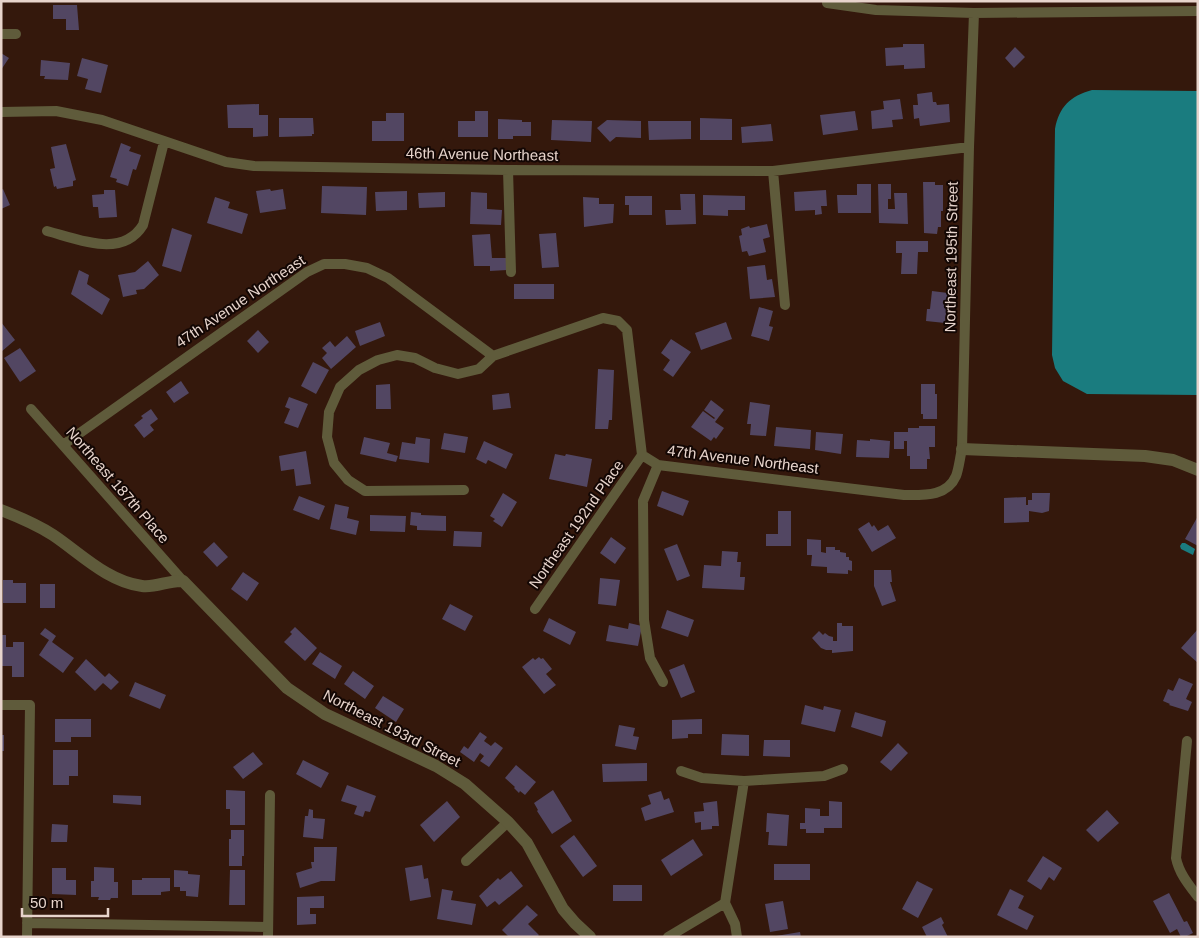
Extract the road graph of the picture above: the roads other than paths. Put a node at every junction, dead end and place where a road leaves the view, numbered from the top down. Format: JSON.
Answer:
{"nodes":[{"id":1,"x":1040,"y":1,"type":"edge"},
{"id":2,"x":828,"y":3,"type":"dead end"},
{"id":3,"x":1198,"y":11,"type":"edge"},
{"id":4,"x":974,"y":13,"type":"junction"},
{"id":5,"x":1040,"y":13,"type":"junction"},
{"id":6,"x":1,"y":34,"type":"edge"},
{"id":7,"x":16,"y":34,"type":"dead end"},
{"id":8,"x":1,"y":112,"type":"edge"},
{"id":9,"x":164,"y":142,"type":"junction"},
{"id":10,"x":969,"y":147,"type":"junction"},
{"id":11,"x":508,"y":170,"type":"junction"},
{"id":12,"x":773,"y":170,"type":"junction"},
{"id":13,"x":47,"y":232,"type":"dead end"},
{"id":14,"x":510,"y":272,"type":"dead end"},
{"id":15,"x":785,"y":305,"type":"dead end"},
{"id":16,"x":493,"y":356,"type":"junction"},
{"id":17,"x":31,"y":409,"type":"dead end"},
{"id":18,"x":63,"y":445,"type":"junction"},
{"id":19,"x":962,"y":449,"type":"junction"},
{"id":20,"x":642,"y":456,"type":"junction"},
{"id":21,"x":658,"y":465,"type":"junction"},
{"id":22,"x":1198,"y":470,"type":"edge"},
{"id":23,"x":464,"y":490,"type":"dead end"},
{"id":24,"x":938,"y":493,"type":"joint"},
{"id":25,"x":1,"y":510,"type":"edge"},
{"id":26,"x":183,"y":581,"type":"junction"},
{"id":27,"x":536,"y":609,"type":"dead end"},
{"id":28,"x":663,"y":682,"type":"dead end"},
{"id":29,"x":1,"y":704,"type":"edge"},
{"id":30,"x":1187,"y":741,"type":"dead end"},
{"id":31,"x":843,"y":769,"type":"dead end"},
{"id":32,"x":681,"y":771,"type":"dead end"},
{"id":33,"x":744,"y":781,"type":"junction"},
{"id":34,"x":270,"y":796,"type":"dead end"},
{"id":35,"x":508,"y":822,"type":"junction"},
{"id":36,"x":466,"y":861,"type":"dead end"},
{"id":37,"x":1198,"y":897,"type":"edge"},
{"id":38,"x":725,"y":903,"type":"junction"},
{"id":39,"x":27,"y":923,"type":"junction"},
{"id":40,"x":268,"y":932,"type":"edge"},
{"id":41,"x":27,"y":937,"type":"edge"},
{"id":42,"x":590,"y":937,"type":"edge"},
{"id":43,"x":668,"y":937,"type":"edge"},
{"id":44,"x":737,"y":937,"type":"edge"}],
"edges":[{"from":1,"to":5,"type":"street"},
{"from":2,"to":4,"type":"street"},
{"from":3,"to":5,"type":"street"},
{"from":4,"to":5,"type":"street"},
{"from":4,"to":10,"type":"street","name":"Northeast 195th Street"},
{"from":6,"to":7,"type":"street"},
{"from":8,"to":9,"type":"street","name":"46th Avenue Northeast"},
{"from":9,"to":11,"type":"street","name":"46th Avenue Northeast"},
{"from":9,"to":13,"type":"street"},
{"from":10,"to":12,"type":"street","name":"46th Avenue Northeast"},
{"from":10,"to":19,"type":"street","name":"Northeast 195th Street"},
{"from":11,"to":12,"type":"street","name":"46th Avenue Northeast"},
{"from":11,"to":14,"type":"street"},
{"from":12,"to":15,"type":"street"},
{"from":16,"to":18,"type":"street","name":"47th Avenue Northeast"},
{"from":16,"to":20,"type":"street"},
{"from":16,"to":23,"type":"street"},
{"from":17,"to":18,"type":"street","name":"Northeast 187th Place"},
{"from":18,"to":26,"type":"street","name":"Northeast 187th Place"},
{"from":19,"to":22,"type":"street"},
{"from":19,"to":24,"type":"street","name":"Northeast 195th Street"},
{"from":20,"to":21,"type":"street","name":"47th Avenue Northeast"},
{"from":20,"to":27,"type":"street","name":"Northeast 192nd Place"},
{"from":21,"to":24,"type":"street","name":"47th Avenue Northeast"},
{"from":21,"to":28,"type":"street"},
{"from":25,"to":26,"type":"street"},
{"from":26,"to":35,"type":"street","name":"Northeast 193rd Street"},
{"from":29,"to":39,"type":"street"},
{"from":30,"to":37,"type":"street"},
{"from":31,"to":33,"type":"street"},
{"from":32,"to":33,"type":"street"},
{"from":33,"to":38,"type":"street"},
{"from":34,"to":40,"type":"street"},
{"from":35,"to":36,"type":"street"},
{"from":35,"to":42,"type":"street","name":"Northeast 193rd Street"},
{"from":38,"to":43,"type":"street"},
{"from":38,"to":44,"type":"street"},
{"from":39,"to":40,"type":"street"},
{"from":39,"to":41,"type":"street"}]}
